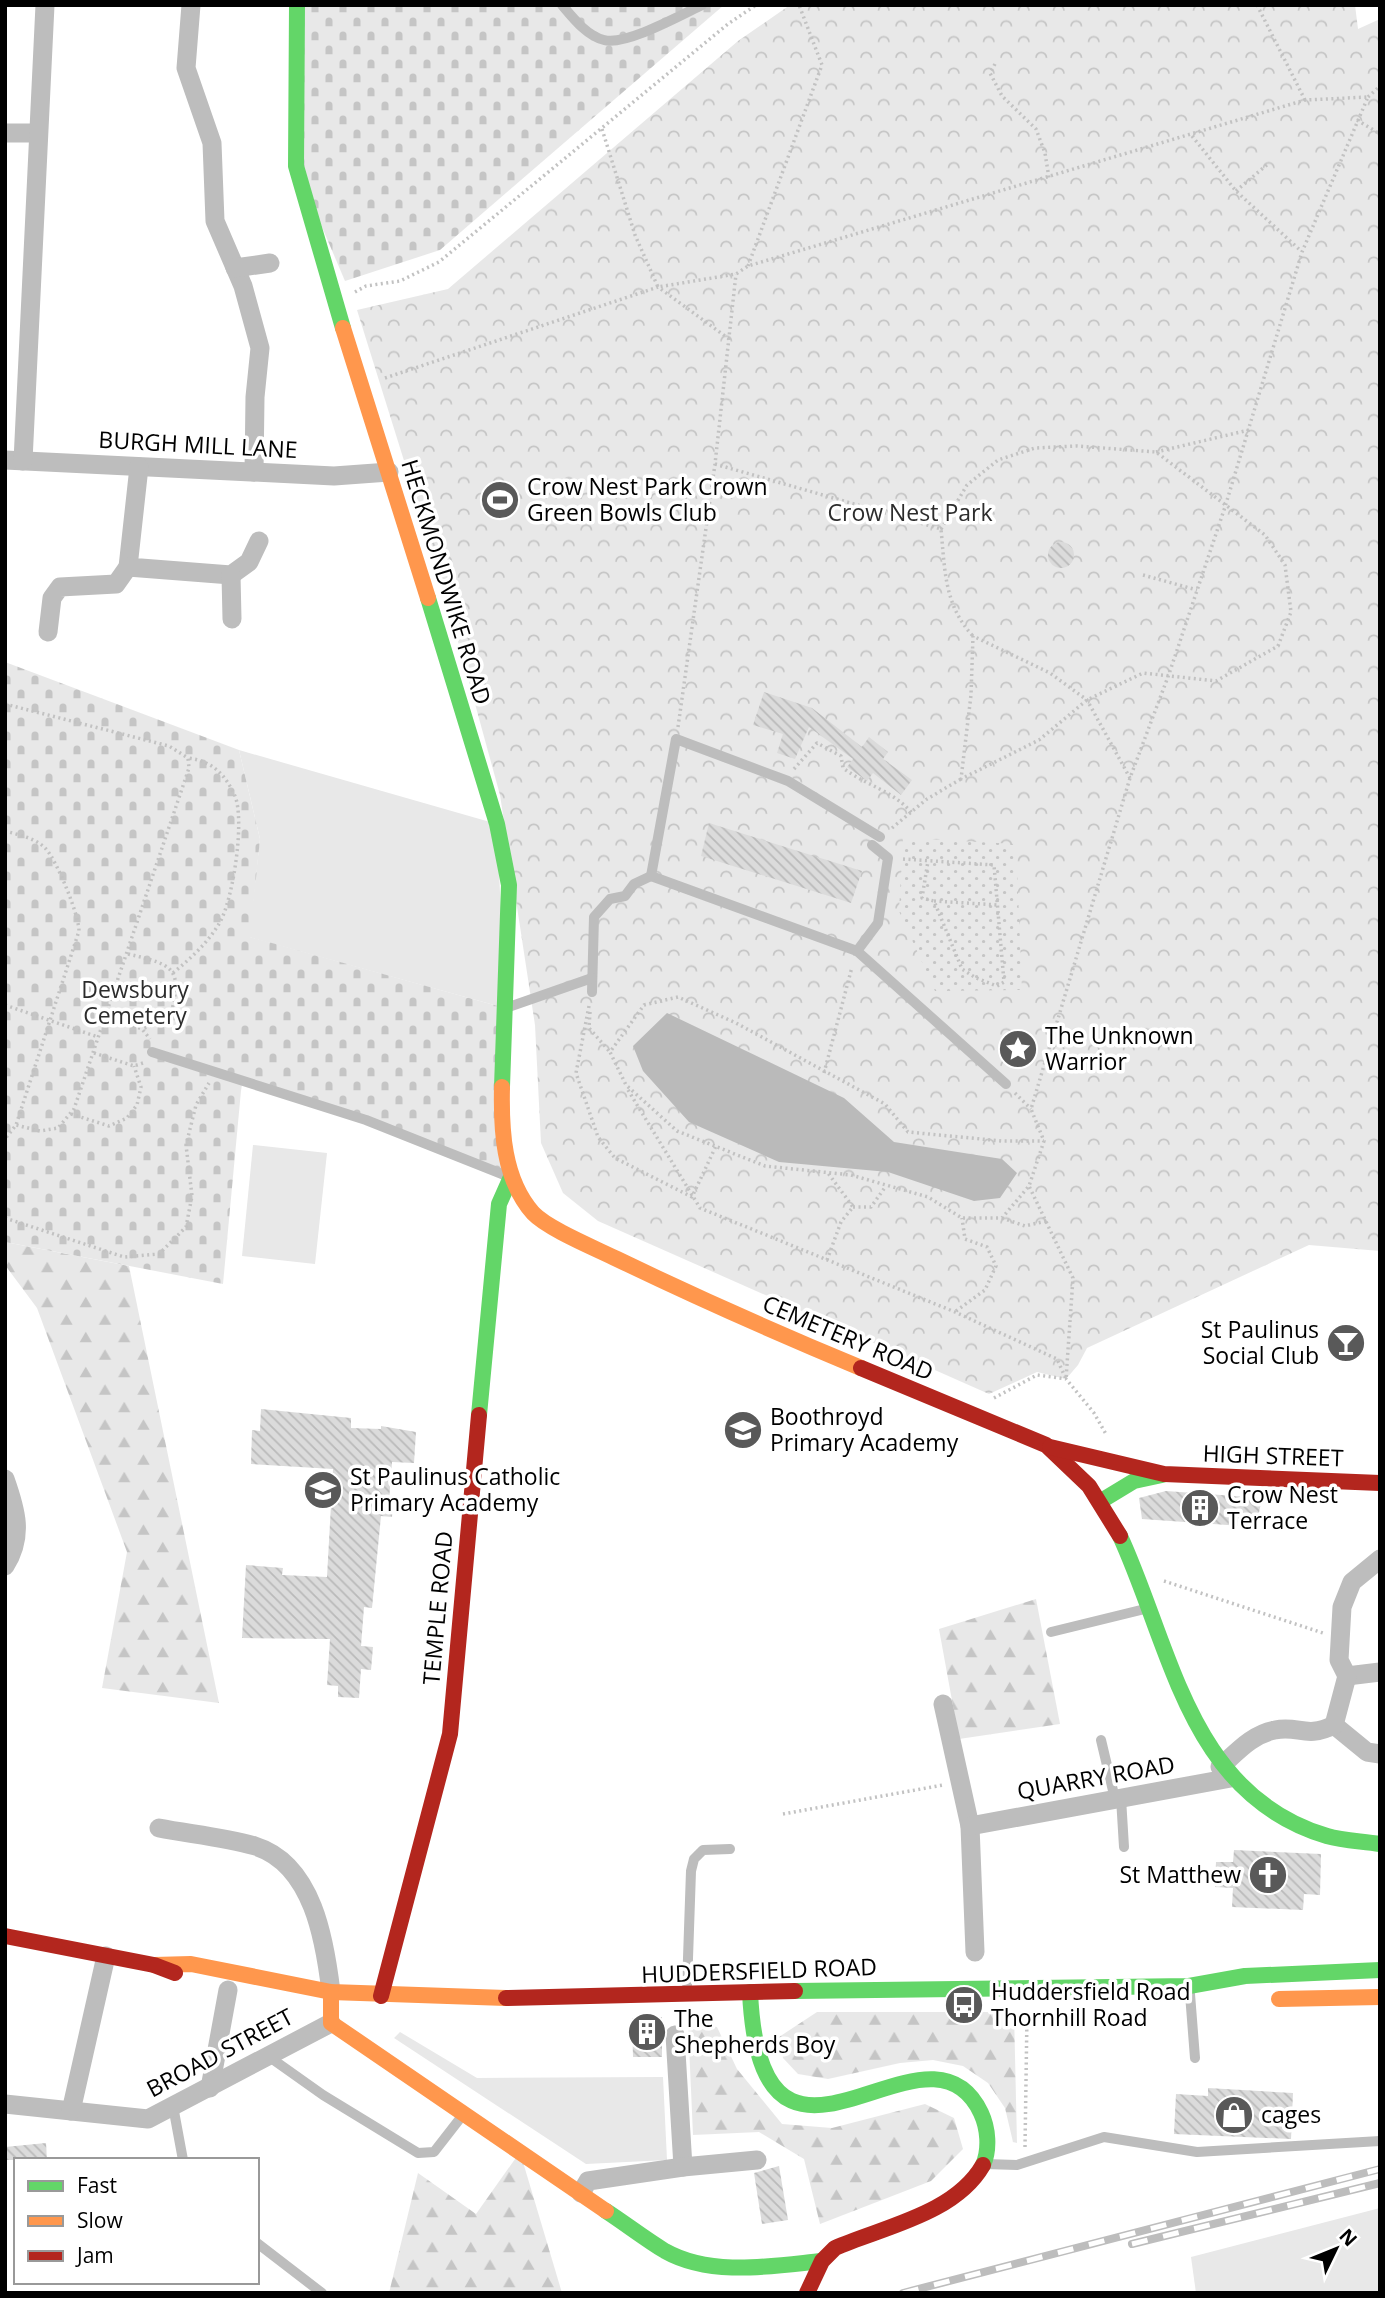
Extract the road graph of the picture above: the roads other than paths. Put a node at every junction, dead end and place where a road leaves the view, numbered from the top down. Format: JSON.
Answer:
{"nodes":[{"id":1,"x":45,"y":5,"type":"edge"},
{"id":2,"x":191,"y":5,"type":"edge"},
{"id":3,"x":297,"y":5,"type":"edge"},
{"id":4,"x":562,"y":5,"type":"edge"},
{"id":5,"x":702,"y":5,"type":"edge"},
{"id":6,"x":5,"y":133,"type":"edge"},
{"id":7,"x":38,"y":133,"type":"junction"},
{"id":8,"x":270,"y":263,"type":"dead end"},
{"id":9,"x":235,"y":268,"type":"junction"},
{"id":10,"x":14,"y":460,"type":"edge"},
{"id":11,"x":139,"y":467,"type":"junction"},
{"id":12,"x":254,"y":472,"type":"junction"},
{"id":13,"x":389,"y":472,"type":"junction"},
{"id":14,"x":260,"y":541,"type":"dead end"},
{"id":15,"x":128,"y":567,"type":"junction"},
{"id":16,"x":230,"y":575,"type":"junction"},
{"id":17,"x":232,"y":619,"type":"dead end"},
{"id":18,"x":48,"y":632,"type":"dead end"},
{"id":19,"x":651,"y":876,"type":"junction"},
{"id":20,"x":857,"y":951,"type":"junction"},
{"id":21,"x":592,"y":978,"type":"junction"},
{"id":22,"x":592,"y":992,"type":"road end"},
{"id":23,"x":505,"y":1008,"type":"junction"},
{"id":24,"x":152,"y":1052,"type":"road end"},
{"id":25,"x":1006,"y":1084,"type":"road end"},
{"id":26,"x":511,"y":1177,"type":"junction"},
{"id":27,"x":1045,"y":1446,"type":"junction"},
{"id":28,"x":1164,"y":1474,"type":"junction"},
{"id":29,"x":5,"y":1479,"type":"edge"},
{"id":30,"x":1380,"y":1483,"type":"edge"},
{"id":31,"x":1101,"y":1501,"type":"junction"},
{"id":32,"x":1380,"y":1559,"type":"edge"},
{"id":33,"x":5,"y":1566,"type":"edge"},
{"id":34,"x":1150,"y":1608,"type":"junction"},
{"id":35,"x":1051,"y":1632,"type":"dead end"},
{"id":36,"x":1380,"y":1672,"type":"edge"},
{"id":37,"x":1346,"y":1676,"type":"junction"},
{"id":38,"x":943,"y":1704,"type":"dead end"},
{"id":39,"x":1334,"y":1725,"type":"junction"},
{"id":40,"x":1101,"y":1740,"type":"dead end"},
{"id":41,"x":1380,"y":1754,"type":"edge"},
{"id":42,"x":1226,"y":1773,"type":"junction"},
{"id":43,"x":1118,"y":1799,"type":"junction"},
{"id":44,"x":970,"y":1826,"type":"junction"},
{"id":45,"x":159,"y":1828,"type":"dead end"},
{"id":46,"x":1380,"y":1844,"type":"edge"},
{"id":47,"x":1124,"y":1847,"type":"dead end"},
{"id":48,"x":730,"y":1849,"type":"dead end"},
{"id":49,"x":5,"y":1936,"type":"edge"},
{"id":50,"x":975,"y":1952,"type":"dead end"},
{"id":51,"x":106,"y":1956,"type":"junction"},
{"id":52,"x":154,"y":1965,"type":"junction"},
{"id":53,"x":1380,"y":1970,"type":"edge"},
{"id":54,"x":1189,"y":1986,"type":"junction"},
{"id":55,"x":226,"y":1989,"type":"junction"},
{"id":56,"x":331,"y":1992,"type":"junction"},
{"id":57,"x":750,"y":1992,"type":"junction"},
{"id":58,"x":687,"y":1995,"type":"junction"},
{"id":59,"x":382,"y":1996,"type":"junction"},
{"id":60,"x":1220,"y":1996,"type":"dead end"},
{"id":61,"x":1380,"y":1997,"type":"edge"},
{"id":62,"x":1257,"y":1999,"type":"dead end"},
{"id":63,"x":331,"y":2023,"type":"junction"},
{"id":64,"x":675,"y":2035,"type":"dead end"},
{"id":65,"x":268,"y":2056,"type":"junction"},
{"id":66,"x":1195,"y":2058,"type":"dead end"},
{"id":67,"x":210,"y":2088,"type":"junction"},
{"id":68,"x":5,"y":2104,"type":"edge"},
{"id":69,"x":173,"y":2106,"type":"junction"},
{"id":70,"x":71,"y":2111,"type":"junction"},
{"id":71,"x":464,"y":2113,"type":"junction"},
{"id":72,"x":1380,"y":2141,"type":"edge"},
{"id":73,"x":183,"y":2158,"type":"edge"},
{"id":74,"x":757,"y":2160,"type":"dead end"},
{"id":75,"x":984,"y":2164,"type":"junction"},
{"id":76,"x":682,"y":2167,"type":"junction"},
{"id":77,"x":581,"y":2193,"type":"junction"},
{"id":78,"x":259,"y":2245,"type":"edge"},
{"id":79,"x":822,"y":2261,"type":"junction"},
{"id":80,"x":322,"y":2293,"type":"edge"},
{"id":81,"x":807,"y":2293,"type":"edge"}],
"edges":[{"from":1,"to":7,"type":"street"},
{"from":2,"to":9,"type":"street"},
{"from":3,"to":13,"type":"main road","name":"HECKMONDWIKE ROAD"},
{"from":4,"to":5,"type":"lane"},
{"from":6,"to":7,"type":"street"},
{"from":7,"to":10,"type":"street"},
{"from":8,"to":9,"type":"street"},
{"from":9,"to":12,"type":"street"},
{"from":10,"to":11,"type":"street","name":"BURGH MILL LANE"},
{"from":11,"to":12,"type":"street","name":"BURGH MILL LANE"},
{"from":11,"to":15,"type":"street"},
{"from":12,"to":13,"type":"street","name":"BURGH MILL LANE"},
{"from":13,"to":23,"type":"main road","name":"HECKMONDWIKE ROAD"},
{"from":14,"to":16,"type":"street"},
{"from":15,"to":16,"type":"street"},
{"from":15,"to":18,"type":"street"},
{"from":16,"to":17,"type":"street"},
{"from":19,"to":20,"type":"lane"},
{"from":19,"to":20,"type":"lane"},
{"from":19,"to":21,"type":"lane"},
{"from":20,"to":25,"type":"lane"},
{"from":21,"to":22,"type":"lane"},
{"from":21,"to":23,"type":"lane"},
{"from":23,"to":26,"type":"main road","name":"HECKMONDWIKE ROAD"},
{"from":24,"to":26,"type":"lane"},
{"from":26,"to":27,"type":"main road","name":"CEMETERY ROAD"},
{"from":26,"to":59,"type":"main road","name":"TEMPLE ROAD"},
{"from":27,"to":28,"type":"main road","name":"HIGH STREET"},
{"from":27,"to":31,"type":"main road","name":"CEMETERY ROAD"},
{"from":28,"to":30,"type":"main road","name":"HIGH STREET"},
{"from":28,"to":31,"type":"main road","name":"HIGH STREET"},
{"from":29,"to":33,"type":"street"},
{"from":31,"to":34,"type":"main road","name":"CEMETERY ROAD"},
{"from":32,"to":37,"type":"street"},
{"from":34,"to":35,"type":"lane"},
{"from":34,"to":42,"type":"main road","name":"CEMETERY ROAD"},
{"from":36,"to":37,"type":"street"},
{"from":37,"to":39,"type":"street"},
{"from":38,"to":44,"type":"street"},
{"from":39,"to":41,"type":"street"},
{"from":39,"to":42,"type":"street"},
{"from":40,"to":43,"type":"lane"},
{"from":42,"to":43,"type":"street","name":"QUARRY ROAD"},
{"from":42,"to":46,"type":"main road","name":"CEMETERY ROAD"},
{"from":43,"to":44,"type":"street","name":"QUARRY ROAD"},
{"from":43,"to":47,"type":"lane"},
{"from":44,"to":50,"type":"street"},
{"from":45,"to":56,"type":"street"},
{"from":48,"to":58,"type":"lane"},
{"from":49,"to":51,"type":"main road","name":"HUDDERSFIELD ROAD"},
{"from":51,"to":52,"type":"main road","name":"HUDDERSFIELD ROAD"},
{"from":51,"to":70,"type":"street"},
{"from":52,"to":55,"type":"main road","name":"HUDDERSFIELD ROAD"},
{"from":52,"to":56,"type":"main road","name":"HUDDERSFIELD ROAD"},
{"from":53,"to":54,"type":"main road","name":"HUDDERSFIELD ROAD"},
{"from":54,"to":57,"type":"main road","name":"HUDDERSFIELD ROAD"},
{"from":54,"to":60,"type":"main road","name":"HUDDERSFIELD ROAD"},
{"from":54,"to":66,"type":"lane"},
{"from":55,"to":56,"type":"main road","name":"HUDDERSFIELD ROAD"},
{"from":55,"to":67,"type":"street"},
{"from":56,"to":59,"type":"main road","name":"HUDDERSFIELD ROAD"},
{"from":56,"to":63,"type":"main road"},
{"from":57,"to":58,"type":"main road","name":"HUDDERSFIELD ROAD"},
{"from":57,"to":75,"type":"main road"},
{"from":58,"to":59,"type":"main road","name":"HUDDERSFIELD ROAD"},
{"from":61,"to":62,"type":"main road"},
{"from":63,"to":65,"type":"street","name":"BROAD STREET"},
{"from":63,"to":71,"type":"main road"},
{"from":64,"to":76,"type":"street"},
{"from":65,"to":67,"type":"street","name":"BROAD STREET"},
{"from":65,"to":71,"type":"lane"},
{"from":67,"to":69,"type":"street","name":"BROAD STREET"},
{"from":68,"to":70,"type":"street","name":"BROAD STREET"},
{"from":69,"to":70,"type":"street","name":"BROAD STREET"},
{"from":69,"to":73,"type":"lane"},
{"from":71,"to":77,"type":"main road"},
{"from":72,"to":75,"type":"lane"},
{"from":74,"to":76,"type":"street"},
{"from":75,"to":79,"type":"main road"},
{"from":76,"to":77,"type":"street"},
{"from":77,"to":79,"type":"main road"},
{"from":78,"to":80,"type":"lane"},
{"from":79,"to":81,"type":"main road"}]}
